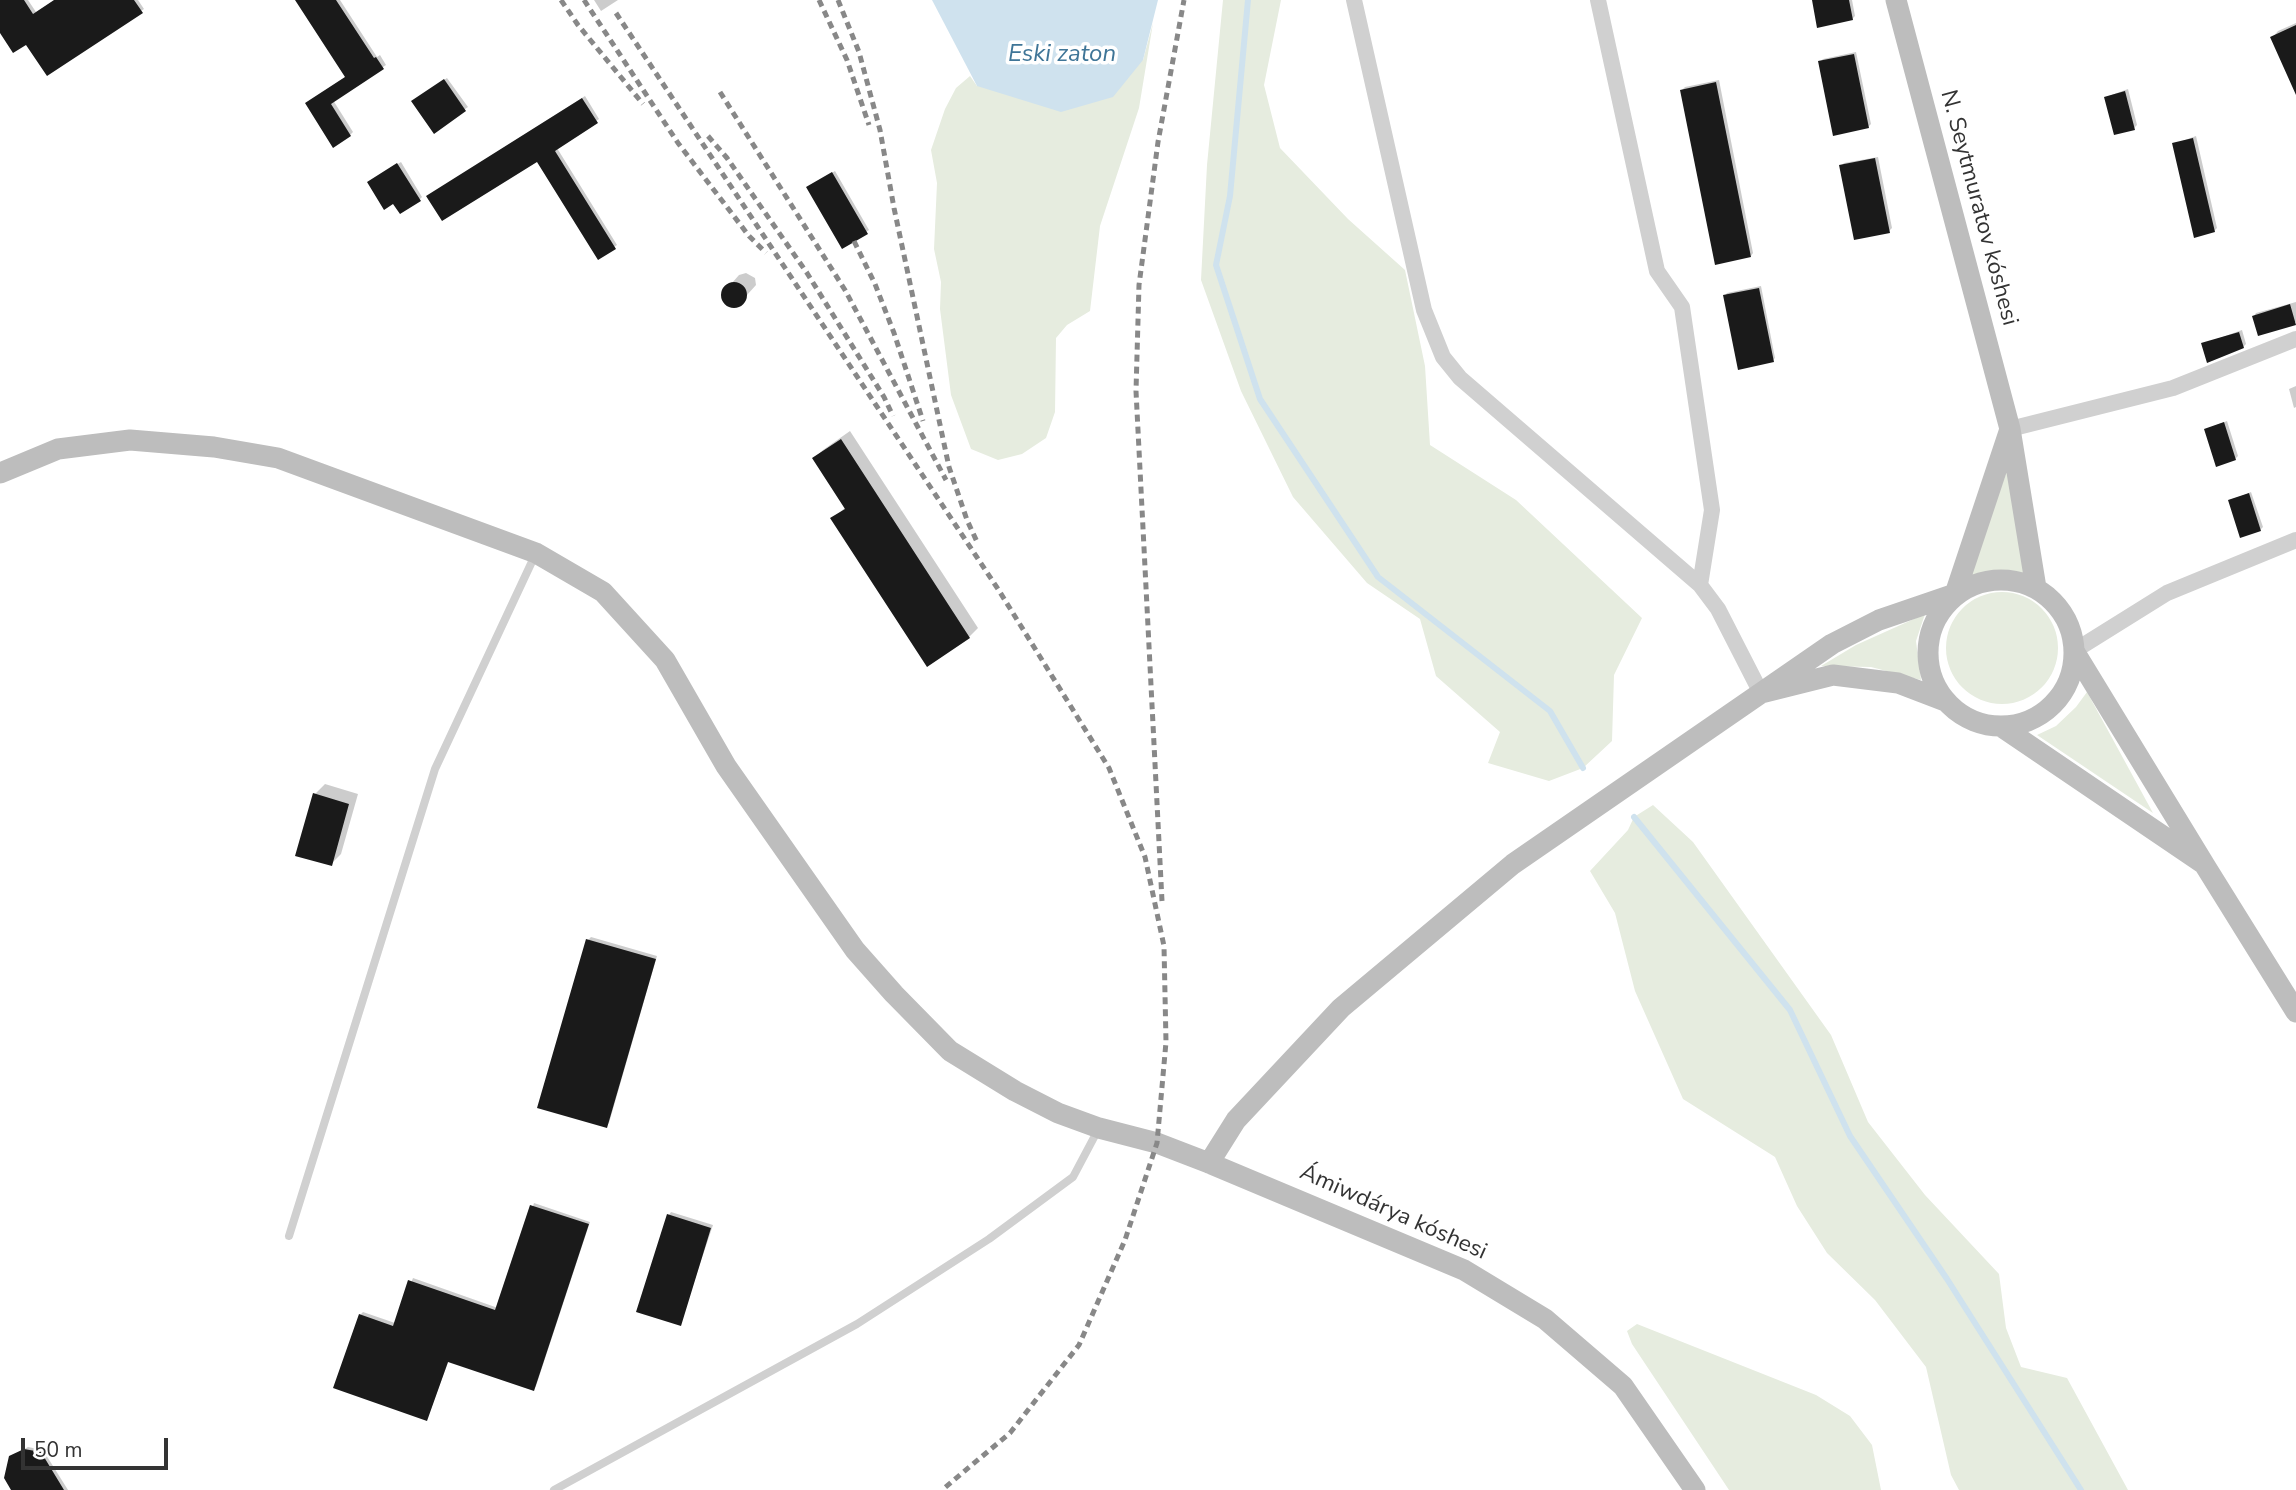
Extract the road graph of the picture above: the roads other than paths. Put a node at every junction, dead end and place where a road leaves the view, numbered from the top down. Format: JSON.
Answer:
{"nodes":[{"id":1,"x":1354,"y":0,"type":"edge"},
{"id":2,"x":1598,"y":0,"type":"edge"},
{"id":3,"x":1896,"y":0,"type":"edge"},
{"id":4,"x":2296,"y":339,"type":"edge"},
{"id":5,"x":2010,"y":429,"type":"junction"},
{"id":6,"x":0,"y":473,"type":"edge"},
{"id":7,"x":2296,"y":540,"type":"edge"},
{"id":8,"x":536,"y":553,"type":"junction"},
{"id":9,"x":1700,"y":585,"type":"junction"},
{"id":10,"x":2036,"y":589,"type":"junction"},
{"id":11,"x":1955,"y":594,"type":"junction"},
{"id":12,"x":2074,"y":651,"type":"junction"},
{"id":13,"x":1762,"y":693,"type":"junction"},
{"id":14,"x":1945,"y":701,"type":"junction"},
{"id":15,"x":2002,"y":727,"type":"junction"},
{"id":16,"x":2204,"y":864,"type":"junction"},
{"id":17,"x":2296,"y":1012,"type":"edge"},
{"id":18,"x":1099,"y":1128,"type":"junction"},
{"id":19,"x":1209,"y":1163,"type":"junction"},
{"id":20,"x":289,"y":1236,"type":"dead end"},
{"id":21,"x":554,"y":1490,"type":"edge"},
{"id":22,"x":1695,"y":1490,"type":"edge"}],
"edges":[{"from":1,"to":9,"type":"street"},
{"from":2,"to":9,"type":"street"},
{"from":3,"to":5,"type":"street","name":"N. Seytmuratov kóshesi"},
{"from":4,"to":5,"type":"street"},
{"from":5,"to":10,"type":"street","name":"N. Seytmuratov kóshesi"},
{"from":5,"to":11,"type":"street"},
{"from":6,"to":8,"type":"street","name":"Ámiwdárya kóshesi"},
{"from":7,"to":12,"type":"street"},
{"from":8,"to":18,"type":"street","name":"Ámiwdárya kóshesi"},
{"from":8,"to":20,"type":"lane"},
{"from":9,"to":13,"type":"street"},
{"from":10,"to":11,"type":"street"},
{"from":10,"to":12,"type":"street"},
{"from":11,"to":13,"type":"street"},
{"from":11,"to":14,"type":"street"},
{"from":12,"to":15,"type":"street"},
{"from":12,"to":16,"type":"street"},
{"from":13,"to":14,"type":"street"},
{"from":13,"to":19,"type":"street"},
{"from":14,"to":15,"type":"street"},
{"from":15,"to":16,"type":"street"},
{"from":16,"to":17,"type":"street"},
{"from":18,"to":19,"type":"street","name":"Ámiwdárya kóshesi"},
{"from":18,"to":21,"type":"lane"},
{"from":19,"to":22,"type":"street","name":"Ámiwdárya kóshesi"}]}
